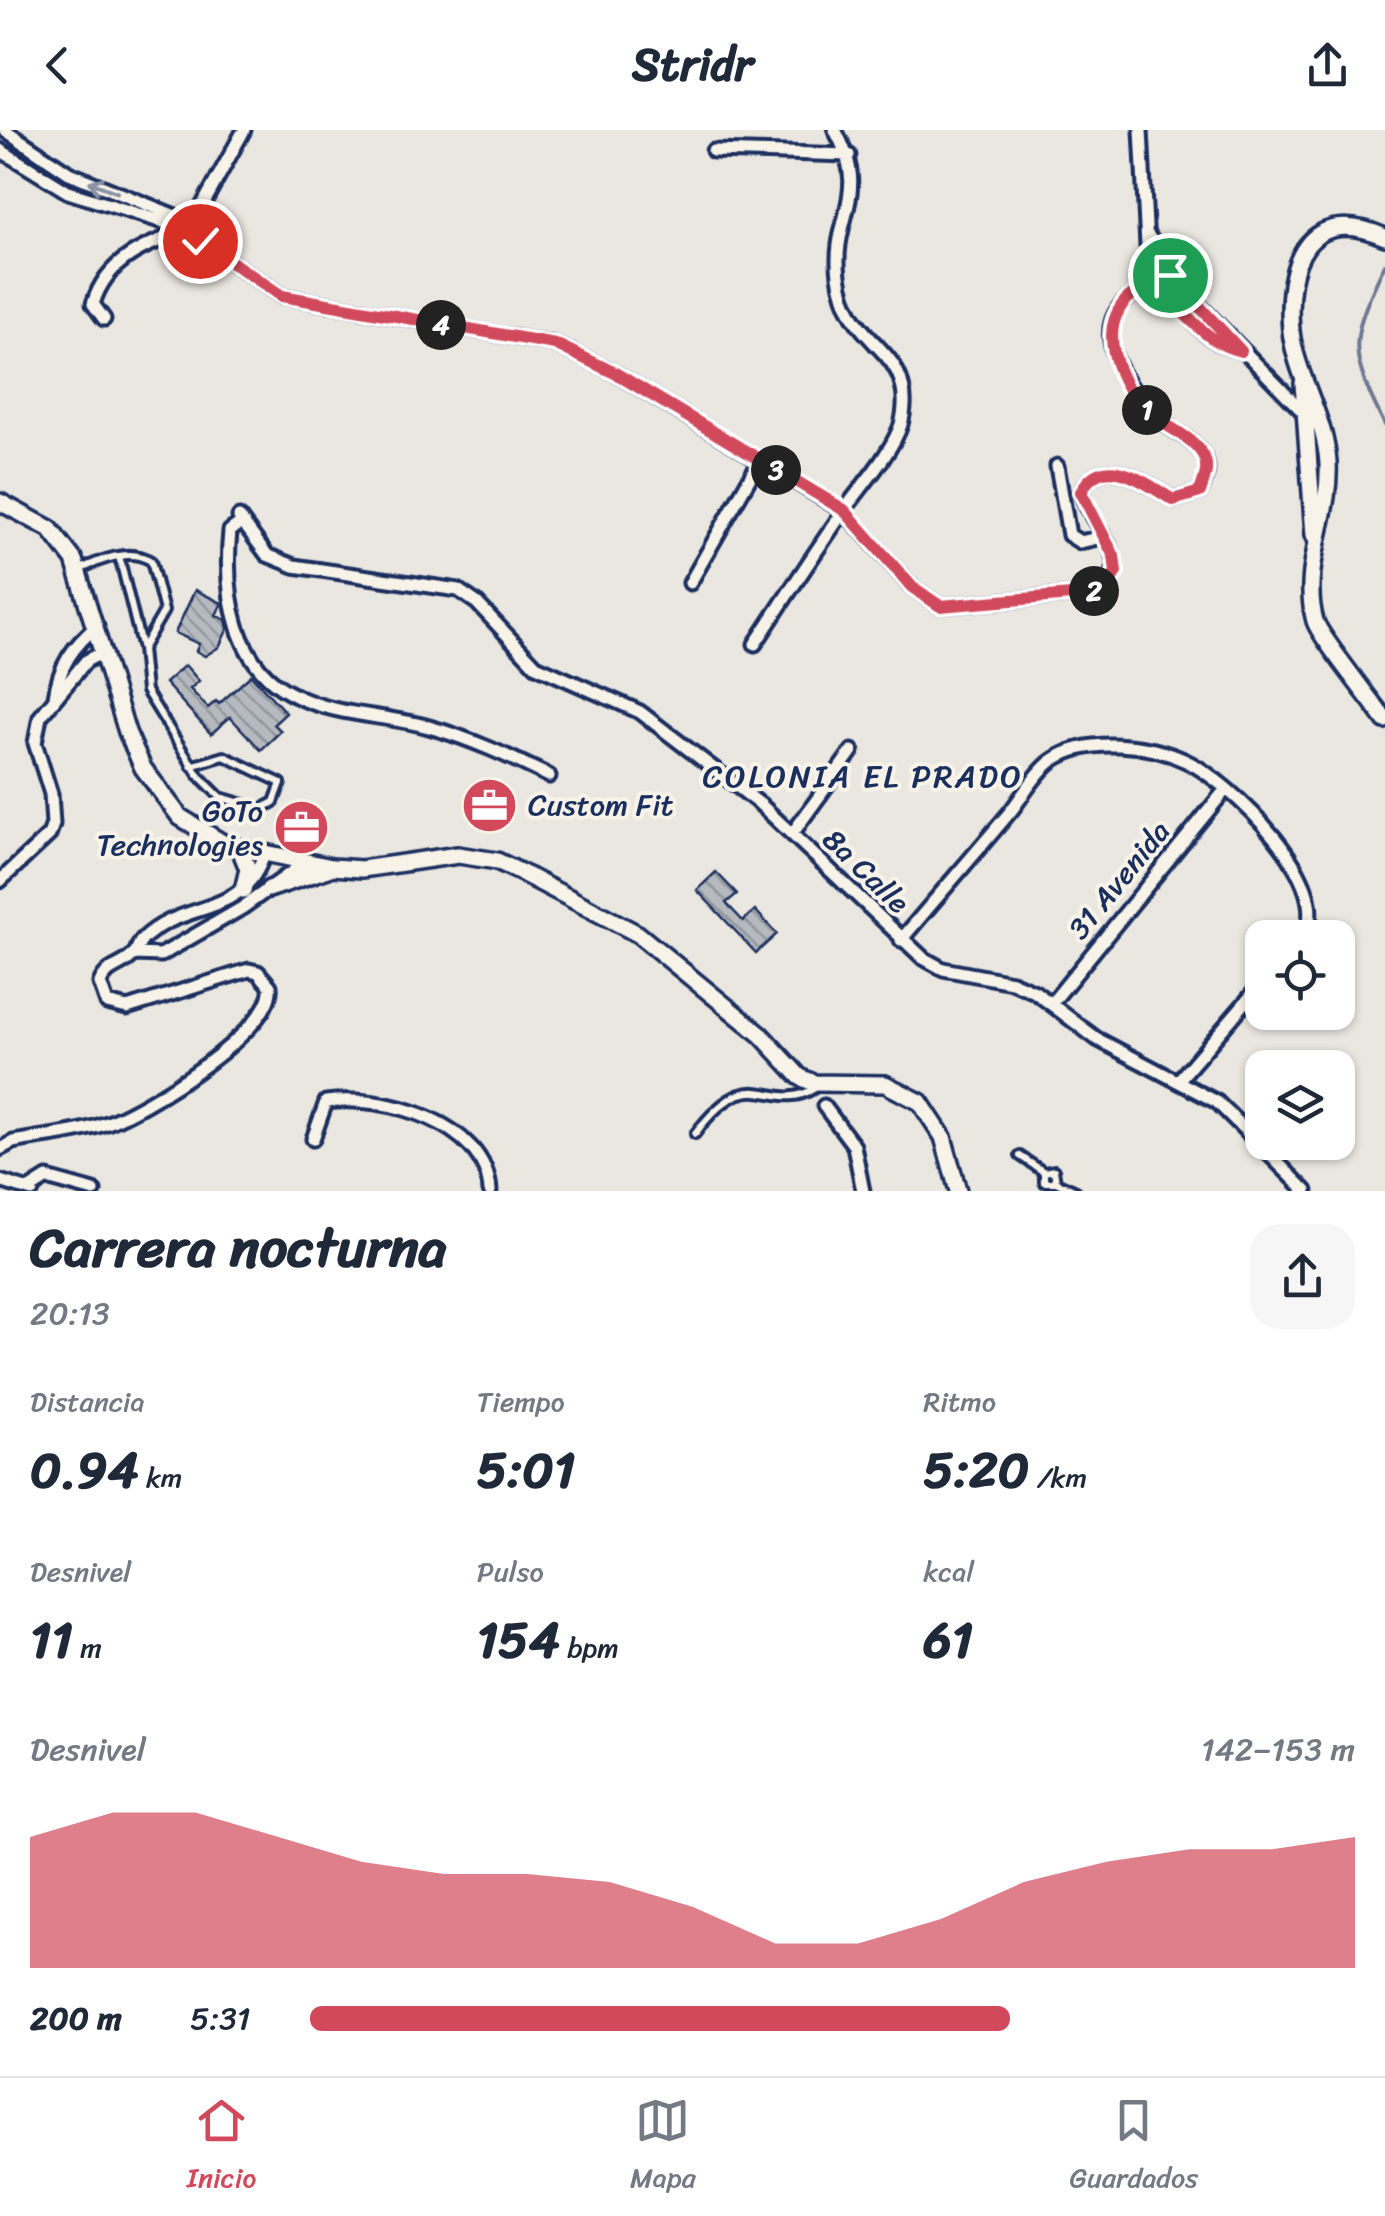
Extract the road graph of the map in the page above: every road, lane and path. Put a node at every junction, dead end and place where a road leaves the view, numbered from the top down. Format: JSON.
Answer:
{"nodes":[{"id":1,"x":5,"y":130,"type":"edge"},
{"id":2,"x":244,"y":130,"type":"edge"},
{"id":3,"x":836,"y":130,"type":"edge"},
{"id":4,"x":1141,"y":130,"type":"edge"},
{"id":5,"x":0,"y":150,"type":"edge"},
{"id":6,"x":713,"y":151,"type":"dead end"},
{"id":7,"x":849,"y":155,"type":"junction"},
{"id":8,"x":189,"y":230,"type":"junction"},
{"id":9,"x":1385,"y":237,"type":"edge"},
{"id":10,"x":104,"y":320,"type":"dead end"},
{"id":11,"x":1241,"y":351,"type":"junction"},
{"id":12,"x":1304,"y":376,"type":"junction"},
{"id":13,"x":1306,"y":414,"type":"junction"},
{"id":14,"x":1319,"y":442,"type":"junction"},
{"id":15,"x":760,"y":460,"type":"junction"},
{"id":16,"x":1057,"y":466,"type":"dead end"},
{"id":17,"x":1310,"y":476,"type":"junction"},
{"id":18,"x":1328,"y":477,"type":"junction"},
{"id":19,"x":0,"y":502,"type":"edge"},
{"id":20,"x":844,"y":510,"type":"junction"},
{"id":21,"x":1102,"y":537,"type":"junction"},
{"id":22,"x":1315,"y":544,"type":"junction"},
{"id":23,"x":119,"y":556,"type":"junction"},
{"id":24,"x":78,"y":570,"type":"junction"},
{"id":25,"x":690,"y":584,"type":"dead end"},
{"id":26,"x":96,"y":626,"type":"junction"},
{"id":27,"x":755,"y":644,"type":"dead end"},
{"id":28,"x":142,"y":649,"type":"junction"},
{"id":29,"x":103,"y":652,"type":"junction"},
{"id":30,"x":55,"y":697,"type":"junction"},
{"id":31,"x":1385,"y":720,"type":"edge"},
{"id":32,"x":852,"y":750,"type":"dead end"},
{"id":33,"x":191,"y":766,"type":"junction"},
{"id":34,"x":549,"y":776,"type":"dead end"},
{"id":35,"x":1226,"y":788,"type":"junction"},
{"id":36,"x":792,"y":834,"type":"junction"},
{"id":37,"x":240,"y":849,"type":"junction"},
{"id":38,"x":264,"y":854,"type":"junction"},
{"id":39,"x":306,"y":862,"type":"junction"},
{"id":40,"x":332,"y":868,"type":"junction"},
{"id":41,"x":0,"y":881,"type":"edge"},
{"id":42,"x":269,"y":889,"type":"junction"},
{"id":43,"x":244,"y":890,"type":"junction"},
{"id":44,"x":178,"y":918,"type":"junction"},
{"id":45,"x":1303,"y":920,"type":"edge"},
{"id":46,"x":190,"y":936,"type":"junction"},
{"id":47,"x":901,"y":940,"type":"junction"},
{"id":48,"x":134,"y":954,"type":"junction"},
{"id":49,"x":1245,"y":1003,"type":"edge"},
{"id":50,"x":1052,"y":1004,"type":"junction"},
{"id":51,"x":1178,"y":1080,"type":"junction"},
{"id":52,"x":820,"y":1083,"type":"junction"},
{"id":53,"x":824,"y":1106,"type":"dead end"},
{"id":54,"x":695,"y":1134,"type":"dead end"},
{"id":55,"x":313,"y":1139,"type":"dead end"},
{"id":56,"x":0,"y":1150,"type":"edge"},
{"id":57,"x":1020,"y":1156,"type":"dead end"},
{"id":58,"x":1044,"y":1172,"type":"junction"},
{"id":59,"x":0,"y":1181,"type":"edge"},
{"id":60,"x":1056,"y":1182,"type":"junction"},
{"id":61,"x":1046,"y":1184,"type":"junction"},
{"id":62,"x":56,"y":1185,"type":"edge"},
{"id":63,"x":1035,"y":1190,"type":"edge"},
{"id":64,"x":30,"y":1191,"type":"edge"},
{"id":65,"x":94,"y":1191,"type":"edge"},
{"id":66,"x":490,"y":1191,"type":"edge"},
{"id":67,"x":863,"y":1191,"type":"edge"},
{"id":68,"x":958,"y":1191,"type":"edge"},
{"id":69,"x":1076,"y":1191,"type":"edge"},
{"id":70,"x":1306,"y":1191,"type":"edge"}],
"edges":[{"from":8,"to":1,"type":"street","one_way":true},
{"from":2,"to":8,"type":"street"},
{"from":3,"to":7,"type":"street"},
{"from":4,"to":11,"type":"street"},
{"from":5,"to":8,"type":"street"},
{"from":6,"to":7,"type":"street"},
{"from":7,"to":20,"type":"street"},
{"from":8,"to":10,"type":"street"},
{"from":8,"to":15,"type":"street"},
{"from":9,"to":12,"type":"main road"},
{"from":11,"to":13,"type":"street"},
{"from":11,"to":21,"type":"street"},
{"from":12,"to":13,"type":"main road"},
{"from":12,"to":14,"type":"main road"},
{"from":13,"to":14,"type":"main road"},
{"from":14,"to":17,"type":"main road"},
{"from":14,"to":18,"type":"main road"},
{"from":15,"to":20,"type":"street"},
{"from":15,"to":25,"type":"street"},
{"from":16,"to":21,"type":"street"},
{"from":17,"to":18,"type":"main road"},
{"from":17,"to":22,"type":"main road"},
{"from":18,"to":22,"type":"main road"},
{"from":19,"to":24,"type":"main road"},
{"from":20,"to":21,"type":"street"},
{"from":20,"to":27,"type":"street"},
{"from":22,"to":31,"type":"main road"},
{"from":23,"to":24,"type":"lane"},
{"from":23,"to":28,"type":"lane"},
{"from":23,"to":28,"type":"lane"},
{"from":24,"to":26,"type":"main road"},
{"from":26,"to":29,"type":"main road"},
{"from":26,"to":30,"type":"street"},
{"from":28,"to":33,"type":"lane"},
{"from":29,"to":30,"type":"street"},
{"from":29,"to":37,"type":"main road"},
{"from":30,"to":41,"type":"street"},
{"from":32,"to":36,"type":"street"},
{"from":33,"to":33,"type":"lane"},
{"from":34,"to":36,"type":"street","name":"8a Calle"},
{"from":35,"to":45,"type":"street"},
{"from":35,"to":47,"type":"street"},
{"from":35,"to":50,"type":"street","name":"31 Avenida"},
{"from":36,"to":47,"type":"street","name":"8a Calle"},
{"from":37,"to":38,"type":"main road"},
{"from":37,"to":43,"type":"main road"},
{"from":38,"to":39,"type":"main road"},
{"from":38,"to":43,"type":"street"},
{"from":39,"to":40,"type":"main road"},
{"from":39,"to":42,"type":"street"},
{"from":40,"to":42,"type":"main road"},
{"from":40,"to":52,"type":"main road"},
{"from":42,"to":46,"type":"street"},
{"from":43,"to":44,"type":"street"},
{"from":44,"to":46,"type":"street"},
{"from":44,"to":48,"type":"street"},
{"from":46,"to":48,"type":"street"},
{"from":47,"to":50,"type":"street","name":"8a Calle"},
{"from":48,"to":56,"type":"street"},
{"from":49,"to":51,"type":"street"},
{"from":50,"to":51,"type":"street","name":"8a Calle"},
{"from":51,"to":70,"type":"street","name":"8a Calle"},
{"from":52,"to":54,"type":"lane"},
{"from":52,"to":68,"type":"main road"},
{"from":53,"to":67,"type":"street"},
{"from":55,"to":66,"type":"street"},
{"from":57,"to":58,"type":"lane"},
{"from":58,"to":60,"type":"lane"},
{"from":58,"to":61,"type":"lane"},
{"from":59,"to":64,"type":"street"},
{"from":60,"to":61,"type":"lane"},
{"from":60,"to":69,"type":"lane"},
{"from":61,"to":63,"type":"lane"},
{"from":62,"to":64,"type":"street"},
{"from":62,"to":65,"type":"street"}]}
